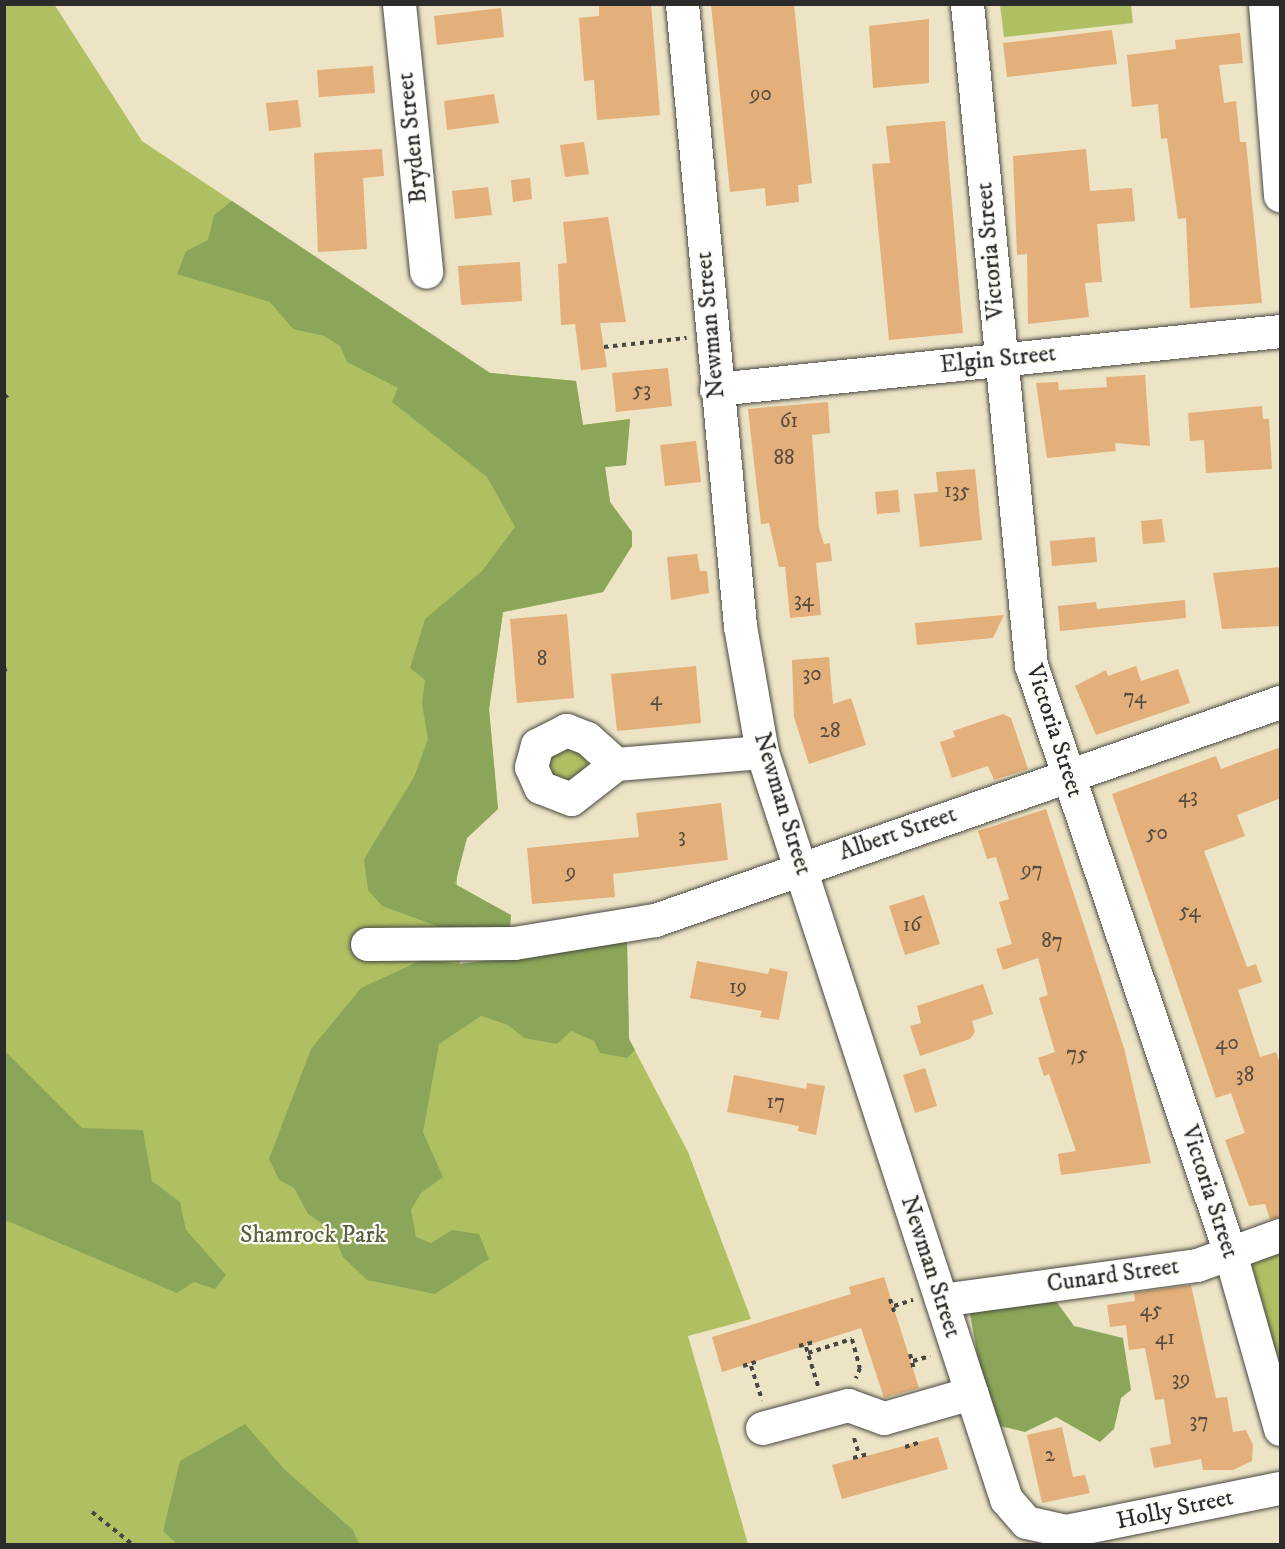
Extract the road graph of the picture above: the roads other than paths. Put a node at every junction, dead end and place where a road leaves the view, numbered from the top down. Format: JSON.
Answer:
{"nodes":[{"id":1,"x":399,"y":4,"type":"edge"},
{"id":2,"x":682,"y":4,"type":"edge"},
{"id":3,"x":967,"y":4,"type":"edge"},
{"id":4,"x":1265,"y":4,"type":"edge"},
{"id":5,"x":1281,"y":195,"type":"edge"},
{"id":6,"x":426,"y":272,"type":"dead end"},
{"id":7,"x":1281,"y":331,"type":"edge"},
{"id":8,"x":1001,"y":360,"type":"junction"},
{"id":9,"x":716,"y":389,"type":"junction"},
{"id":10,"x":1281,"y":702,"type":"edge"},
{"id":11,"x":762,"y":752,"type":"junction"},
{"id":12,"x":616,"y":764,"type":"dead end"},
{"id":13,"x":1067,"y":776,"type":"junction"},
{"id":14,"x":801,"y":868,"type":"junction"},
{"id":15,"x":367,"y":944,"type":"dead end"},
{"id":16,"x":1281,"y":1235,"type":"edge"},
{"id":17,"x":1230,"y":1253,"type":"junction"},
{"id":18,"x":941,"y":1300,"type":"junction"},
{"id":19,"x":971,"y":1393,"type":"junction"},
{"id":20,"x":766,"y":1427,"type":"road end"},
{"id":21,"x":1281,"y":1429,"type":"edge"},
{"id":22,"x":1281,"y":1488,"type":"edge"},
{"id":23,"x":1035,"y":1526,"type":"joint"}],
"edges":[{"from":1,"to":6,"type":"street","name":"Bryden Street"},
{"from":2,"to":9,"type":"street","name":"Newman Street"},
{"from":3,"to":8,"type":"street","name":"Victoria Street"},
{"from":4,"to":5,"type":"street"},
{"from":7,"to":8,"type":"street","name":"Elgin Street"},
{"from":8,"to":9,"type":"street","name":"Elgin Street"},
{"from":8,"to":13,"type":"street","name":"Victoria Street"},
{"from":9,"to":11,"type":"street","name":"Newman Street"},
{"from":10,"to":13,"type":"street","name":"Albert Street"},
{"from":11,"to":12,"type":"street"},
{"from":11,"to":14,"type":"street","name":"Newman Street"},
{"from":13,"to":14,"type":"street","name":"Albert Street"},
{"from":13,"to":17,"type":"street","name":"Victoria Street"},
{"from":14,"to":15,"type":"street","name":"Albert Street"},
{"from":14,"to":18,"type":"street","name":"Newman Street"},
{"from":16,"to":17,"type":"street","name":"Cunard Street"},
{"from":17,"to":18,"type":"street","name":"Cunard Street"},
{"from":17,"to":21,"type":"street","name":"Victoria Street"},
{"from":18,"to":19,"type":"street","name":"Newman Street"},
{"from":19,"to":20,"type":"street"},
{"from":19,"to":23,"type":"street","name":"Newman Street"},
{"from":22,"to":23,"type":"street","name":"Holly Street"}]}
